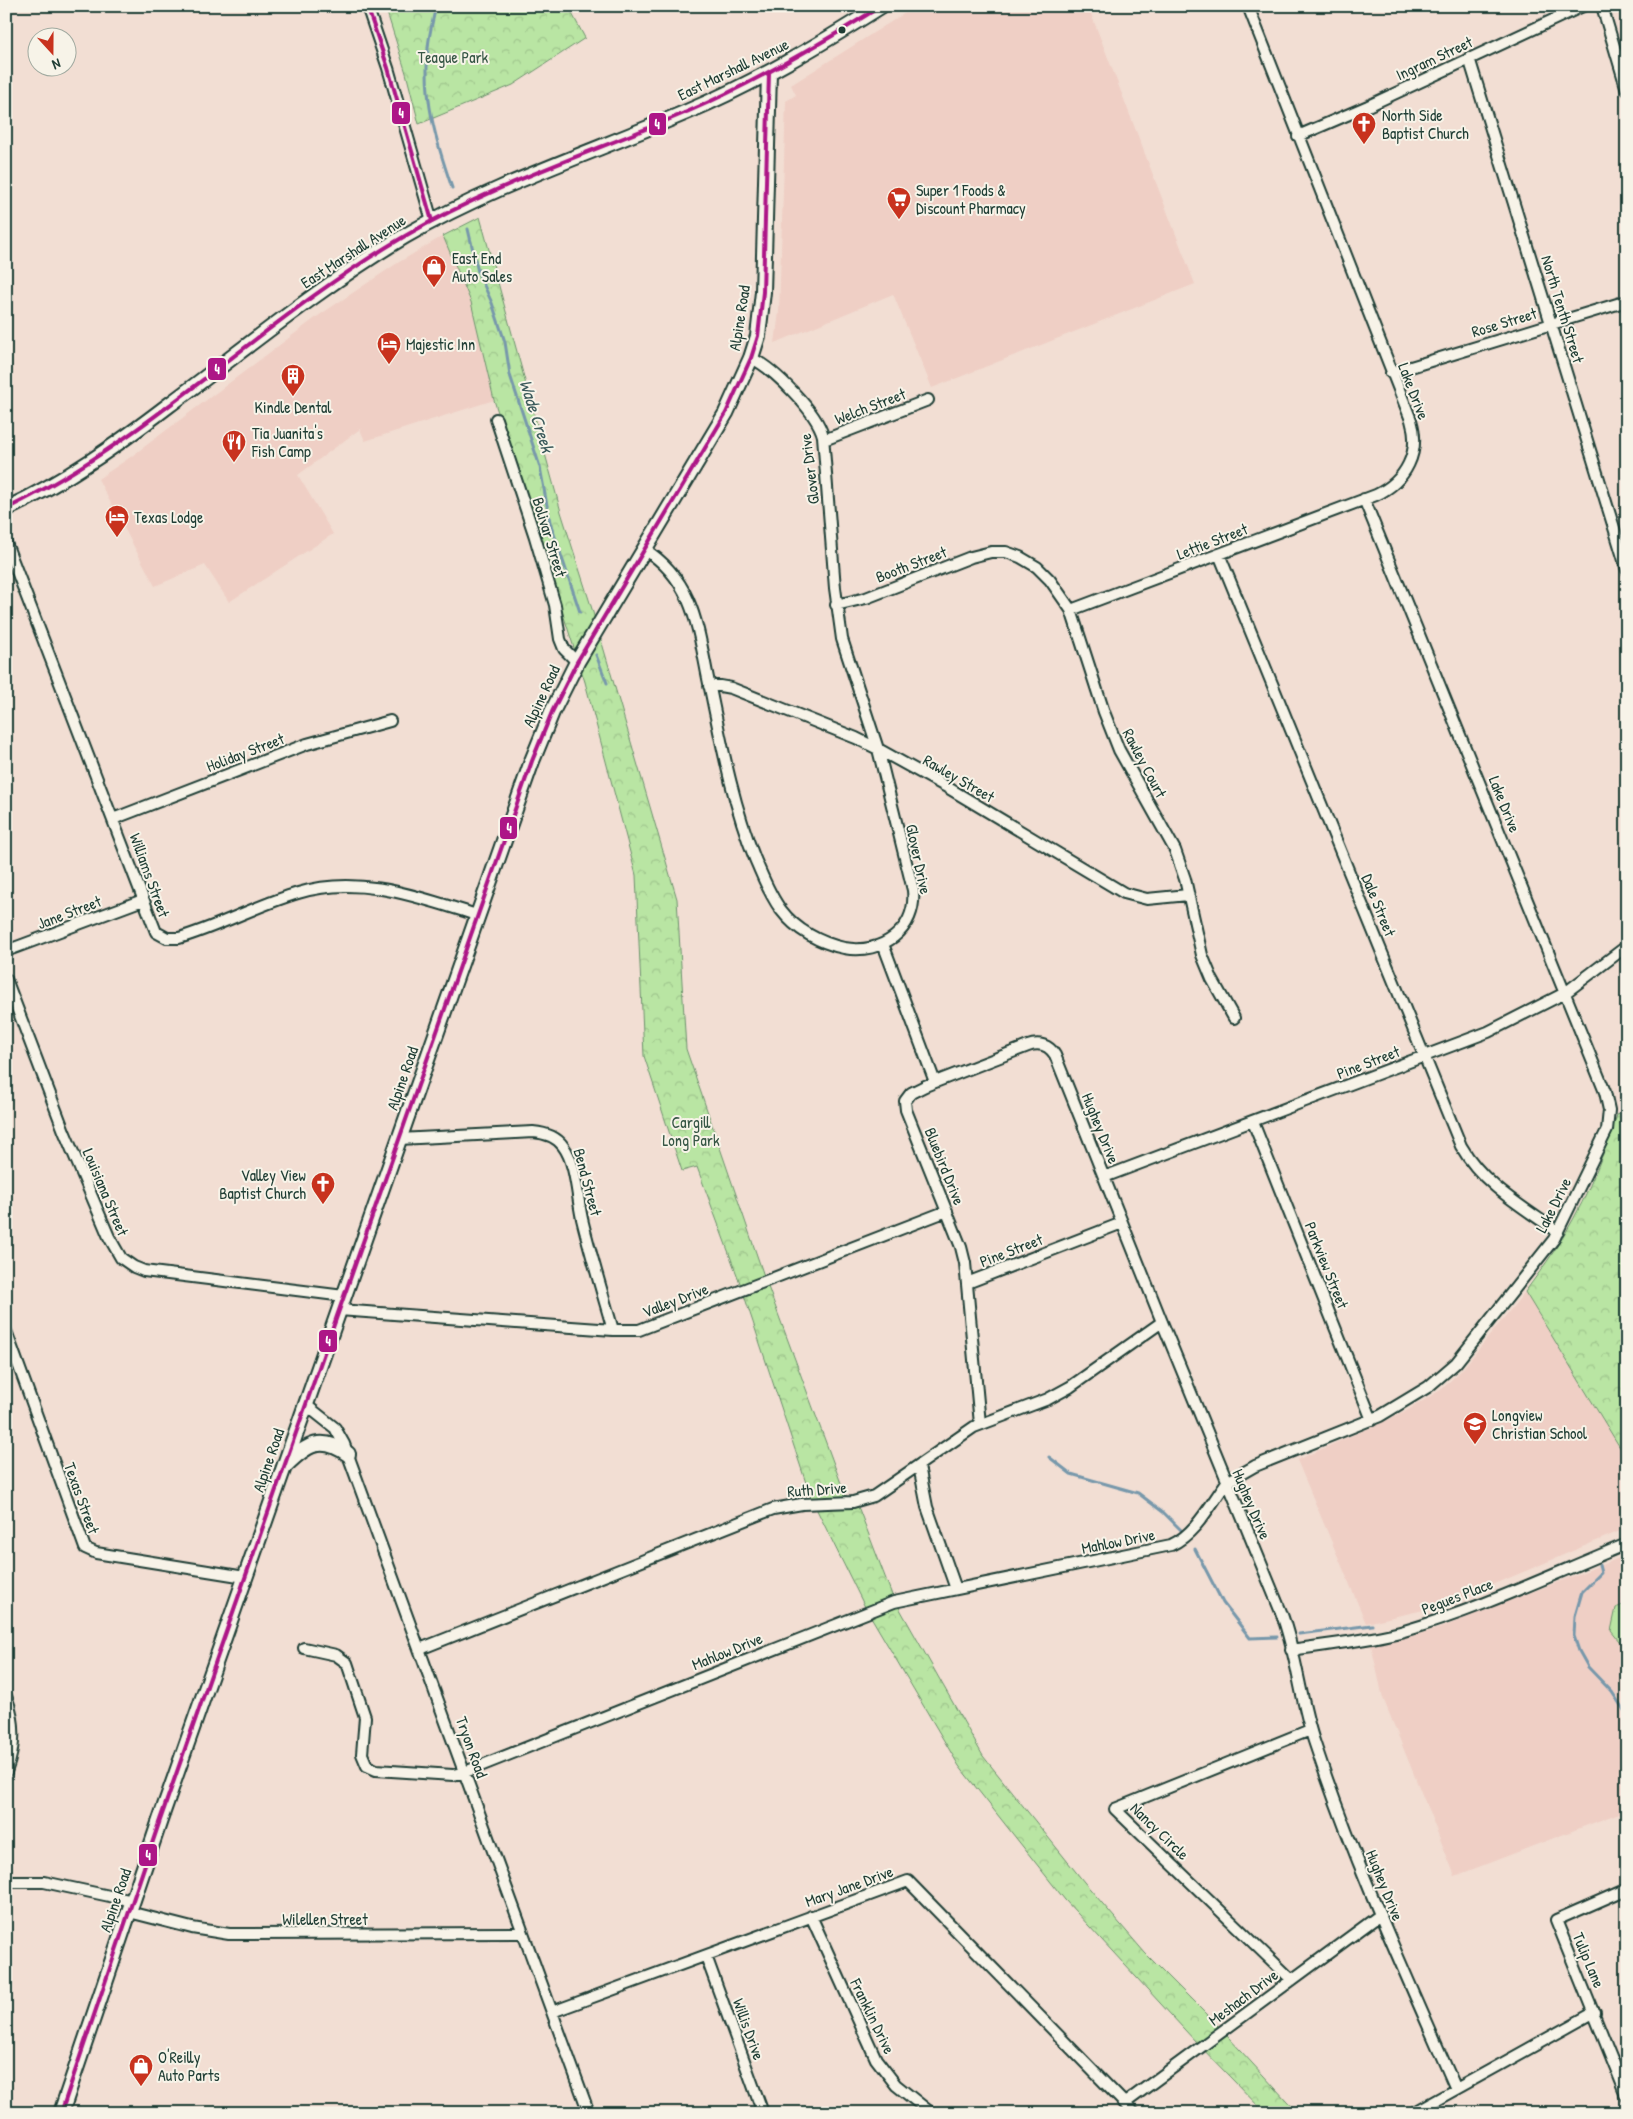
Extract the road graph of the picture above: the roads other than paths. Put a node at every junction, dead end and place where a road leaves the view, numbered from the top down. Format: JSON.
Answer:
{"nodes":[{"id":1,"x":367,"y":6,"type":"edge"},
{"id":2,"x":882,"y":6,"type":"edge"},
{"id":3,"x":1248,"y":6,"type":"edge"},
{"id":4,"x":1584,"y":6,"type":"edge"},
{"id":5,"x":1602,"y":6,"type":"edge"},
{"id":6,"x":1469,"y":58,"type":"junction"},
{"id":7,"x":770,"y":73,"type":"junction"},
{"id":8,"x":1627,"y":90,"type":"edge"},
{"id":9,"x":1298,"y":136,"type":"junction"},
{"id":10,"x":432,"y":221,"type":"junction"},
{"id":11,"x":1627,"y":301,"type":"edge"},
{"id":12,"x":1552,"y":323,"type":"junction"},
{"id":13,"x":752,"y":358,"type":"junction"},
{"id":14,"x":1391,"y":372,"type":"junction"},
{"id":15,"x":928,"y":400,"type":"dead end"},
{"id":16,"x":496,"y":419,"type":"dead end"},
{"id":17,"x":824,"y":440,"type":"junction"},
{"id":18,"x":1364,"y":500,"type":"junction"},
{"id":19,"x":6,"y":509,"type":"edge"},
{"id":20,"x":6,"y":542,"type":"edge"},
{"id":21,"x":644,"y":549,"type":"junction"},
{"id":22,"x":997,"y":552,"type":"joint"},
{"id":23,"x":1220,"y":554,"type":"junction"},
{"id":24,"x":1627,"y":570,"type":"edge"},
{"id":25,"x":836,"y":605,"type":"junction"},
{"id":26,"x":1071,"y":610,"type":"junction"},
{"id":27,"x":577,"y":662,"type":"junction"},
{"id":28,"x":709,"y":686,"type":"junction"},
{"id":29,"x":390,"y":721,"type":"dead end"},
{"id":30,"x":878,"y":749,"type":"junction"},
{"id":31,"x":113,"y":819,"type":"junction"},
{"id":32,"x":1188,"y":895,"type":"junction"},
{"id":33,"x":143,"y":900,"type":"junction"},
{"id":34,"x":477,"y":915,"type":"junction"},
{"id":35,"x":883,"y":944,"type":"junction"},
{"id":36,"x":1627,"y":946,"type":"edge"},
{"id":37,"x":6,"y":951,"type":"edge"},
{"id":38,"x":6,"y":979,"type":"edge"},
{"id":39,"x":1565,"y":993,"type":"junction"},
{"id":40,"x":1234,"y":1018,"type":"dead end"},
{"id":41,"x":1425,"y":1056,"type":"junction"},
{"id":42,"x":935,"y":1082,"type":"junction"},
{"id":43,"x":1253,"y":1122,"type":"junction"},
{"id":44,"x":399,"y":1139,"type":"junction"},
{"id":45,"x":1104,"y":1177,"type":"junction"},
{"id":46,"x":947,"y":1211,"type":"junction"},
{"id":47,"x":1122,"y":1223,"type":"junction"},
{"id":48,"x":1558,"y":1232,"type":"junction"},
{"id":49,"x":967,"y":1283,"type":"junction"},
{"id":50,"x":341,"y":1303,"type":"junction"},
{"id":51,"x":1162,"y":1322,"type":"junction"},
{"id":52,"x":613,"y":1330,"type":"junction"},
{"id":53,"x":6,"y":1331,"type":"edge"},
{"id":54,"x":306,"y":1405,"type":"junction"},
{"id":55,"x":1372,"y":1420,"type":"junction"},
{"id":56,"x":980,"y":1424,"type":"junction"},
{"id":57,"x":348,"y":1454,"type":"junction"},
{"id":58,"x":919,"y":1466,"type":"junction"},
{"id":59,"x":284,"y":1467,"type":"junction"},
{"id":60,"x":1227,"y":1482,"type":"junction"},
{"id":61,"x":1627,"y":1544,"type":"edge"},
{"id":62,"x":245,"y":1577,"type":"junction"},
{"id":63,"x":956,"y":1589,"type":"junction"},
{"id":64,"x":304,"y":1648,"type":"dead end"},
{"id":65,"x":420,"y":1649,"type":"junction"},
{"id":66,"x":1292,"y":1650,"type":"junction"},
{"id":67,"x":6,"y":1696,"type":"edge"},
{"id":68,"x":1310,"y":1730,"type":"junction"},
{"id":69,"x":10,"y":1745,"type":"edge"},
{"id":70,"x":6,"y":1772,"type":"edge"},
{"id":71,"x":465,"y":1772,"type":"junction"},
{"id":72,"x":6,"y":1882,"type":"edge"},
{"id":73,"x":1627,"y":1889,"type":"edge"},
{"id":74,"x":131,"y":1906,"type":"junction"},
{"id":75,"x":1380,"y":1915,"type":"junction"},
{"id":76,"x":811,"y":1916,"type":"junction"},
{"id":77,"x":523,"y":1933,"type":"junction"},
{"id":78,"x":706,"y":1956,"type":"junction"},
{"id":79,"x":1292,"y":1980,"type":"junction"},
{"id":80,"x":552,"y":2012,"type":"junction"},
{"id":81,"x":1595,"y":2012,"type":"junction"},
{"id":82,"x":1456,"y":2089,"type":"junction"},
{"id":83,"x":1627,"y":2096,"type":"edge"},
{"id":84,"x":1125,"y":2103,"type":"junction"},
{"id":85,"x":61,"y":2113,"type":"edge"},
{"id":86,"x":589,"y":2113,"type":"edge"},
{"id":87,"x":764,"y":2113,"type":"edge"},
{"id":88,"x":931,"y":2113,"type":"edge"},
{"id":89,"x":1134,"y":2113,"type":"edge"},
{"id":90,"x":1413,"y":2113,"type":"edge"}],
"edges":[{"from":1,"to":10,"type":"street"},
{"from":2,"to":7,"type":"main road","name":"East Marshall Avenue"},
{"from":3,"to":9,"type":"street","name":"Lake Drive"},
{"from":4,"to":6,"type":"street","name":"Ingram Street"},
{"from":5,"to":8,"type":"street"},
{"from":6,"to":9,"type":"street","name":"Ingram Street"},
{"from":6,"to":12,"type":"street","name":"North Tenth Street"},
{"from":7,"to":10,"type":"main road","name":"East Marshall Avenue"},
{"from":7,"to":13,"type":"main road","name":"Alpine Road"},
{"from":9,"to":14,"type":"street","name":"Lake Drive"},
{"from":10,"to":19,"type":"main road","name":"East Marshall Avenue"},
{"from":11,"to":12,"type":"street","name":"Rose Street"},
{"from":12,"to":14,"type":"street","name":"Rose Street"},
{"from":12,"to":24,"type":"street","name":"North Tenth Street"},
{"from":13,"to":17,"type":"street","name":"Glover Drive"},
{"from":13,"to":21,"type":"main road","name":"Alpine Road"},
{"from":14,"to":18,"type":"street","name":"Lake Drive"},
{"from":15,"to":17,"type":"street","name":"Welch Street"},
{"from":16,"to":27,"type":"street","name":"Bolivar Street"},
{"from":17,"to":25,"type":"street","name":"Glover Drive"},
{"from":18,"to":23,"type":"street","name":"Lettie Street"},
{"from":18,"to":39,"type":"street","name":"Lake Drive"},
{"from":20,"to":31,"type":"street","name":"Williams Street"},
{"from":21,"to":27,"type":"main road","name":"Alpine Road"},
{"from":21,"to":28,"type":"street","name":"Glover Drive"},
{"from":22,"to":25,"type":"street","name":"Booth Street"},
{"from":22,"to":26,"type":"street","name":"Rawley Court"},
{"from":23,"to":26,"type":"street","name":"Lettie Street"},
{"from":23,"to":41,"type":"street","name":"Dale Street"},
{"from":25,"to":30,"type":"street","name":"Glover Drive"},
{"from":26,"to":32,"type":"street","name":"Rawley Court"},
{"from":27,"to":34,"type":"main road","name":"Alpine Road"},
{"from":28,"to":30,"type":"street","name":"Rawley Street"},
{"from":28,"to":35,"type":"street","name":"Glover Drive"},
{"from":29,"to":31,"type":"street","name":"Holiday Street"},
{"from":30,"to":32,"type":"street","name":"Rawley Street"},
{"from":30,"to":35,"type":"street","name":"Glover Drive"},
{"from":31,"to":33,"type":"street","name":"Williams Street"},
{"from":32,"to":40,"type":"street","name":"Rawley Court"},
{"from":33,"to":34,"type":"street","name":"Williams Street"},
{"from":33,"to":37,"type":"street","name":"Jane Street"},
{"from":34,"to":44,"type":"main road","name":"Alpine Road"},
{"from":35,"to":42,"type":"street"},
{"from":36,"to":39,"type":"street","name":"Pine Street"},
{"from":38,"to":50,"type":"street","name":"Louisiana Street"},
{"from":39,"to":41,"type":"street","name":"Pine Street"},
{"from":39,"to":48,"type":"street","name":"Lake Drive"},
{"from":41,"to":43,"type":"street","name":"Pine Street"},
{"from":41,"to":48,"type":"street","name":"Dale Street"},
{"from":42,"to":45,"type":"street","name":"Hughey Drive"},
{"from":42,"to":46,"type":"street","name":"Bluebird Drive"},
{"from":43,"to":45,"type":"street","name":"Pine Street"},
{"from":43,"to":55,"type":"street","name":"Parkview Street"},
{"from":44,"to":50,"type":"main road","name":"Alpine Road"},
{"from":44,"to":52,"type":"street","name":"Bend Street"},
{"from":45,"to":47,"type":"street","name":"Hughey Drive"},
{"from":46,"to":49,"type":"street","name":"Bluebird Drive"},
{"from":46,"to":52,"type":"street","name":"Valley Drive"},
{"from":47,"to":49,"type":"street","name":"Pine Street"},
{"from":47,"to":51,"type":"street","name":"Hughey Drive"},
{"from":48,"to":55,"type":"street","name":"Lake Drive"},
{"from":49,"to":56,"type":"street","name":"Bluebird Drive"},
{"from":50,"to":52,"type":"street","name":"Valley Drive"},
{"from":50,"to":54,"type":"main road","name":"Alpine Road"},
{"from":51,"to":56,"type":"street","name":"Ruth Drive"},
{"from":51,"to":60,"type":"street","name":"Hughey Drive"},
{"from":53,"to":62,"type":"street","name":"Texas Street"},
{"from":54,"to":57,"type":"street","name":"Tryon Road"},
{"from":54,"to":59,"type":"main road","name":"Alpine Road"},
{"from":55,"to":60,"type":"street","name":"Lake Drive"},
{"from":56,"to":58,"type":"street","name":"Ruth Drive"},
{"from":57,"to":59,"type":"main road"},
{"from":57,"to":65,"type":"street","name":"Tryon Road"},
{"from":58,"to":63,"type":"street"},
{"from":58,"to":65,"type":"street","name":"Ruth Drive"},
{"from":59,"to":62,"type":"main road","name":"Alpine Road"},
{"from":60,"to":63,"type":"street","name":"Mahlow Drive"},
{"from":60,"to":66,"type":"street","name":"Hughey Drive"},
{"from":61,"to":66,"type":"street","name":"Pegues Place"},
{"from":62,"to":74,"type":"main road","name":"Alpine Road"},
{"from":63,"to":71,"type":"street","name":"Mahlow Drive"},
{"from":64,"to":71,"type":"street","name":"Mahlow Drive"},
{"from":65,"to":71,"type":"street","name":"Tryon Road"},
{"from":66,"to":68,"type":"street","name":"Hughey Drive"},
{"from":67,"to":69,"type":"street"},
{"from":68,"to":75,"type":"street","name":"Hughey Drive"},
{"from":68,"to":79,"type":"street","name":"Nancy Circle"},
{"from":69,"to":70,"type":"street"},
{"from":71,"to":77,"type":"street","name":"Tryon Road"},
{"from":72,"to":74,"type":"street","name":"Wilellen Street"},
{"from":73,"to":81,"type":"street","name":"Tulip Lane"},
{"from":74,"to":77,"type":"street","name":"Wilellen Street"},
{"from":74,"to":85,"type":"main road","name":"Alpine Road"},
{"from":75,"to":79,"type":"street","name":"Meshach Drive"},
{"from":75,"to":82,"type":"street","name":"Hughey Drive"},
{"from":76,"to":78,"type":"street","name":"Mary Jane Drive"},
{"from":76,"to":84,"type":"street","name":"Mary Jane Drive"},
{"from":76,"to":88,"type":"street","name":"Franklin Drive"},
{"from":77,"to":80,"type":"street","name":"Tryon Road"},
{"from":78,"to":80,"type":"street","name":"Mary Jane Drive"},
{"from":78,"to":87,"type":"street","name":"Willis Drive"},
{"from":79,"to":84,"type":"street","name":"Meshach Drive"},
{"from":80,"to":86,"type":"street","name":"Tryon Road"},
{"from":81,"to":82,"type":"street"},
{"from":81,"to":83,"type":"street","name":"Tulip Lane"},
{"from":82,"to":90,"type":"street"},
{"from":84,"to":89,"type":"street","name":"Mary Jane Drive"}]}
